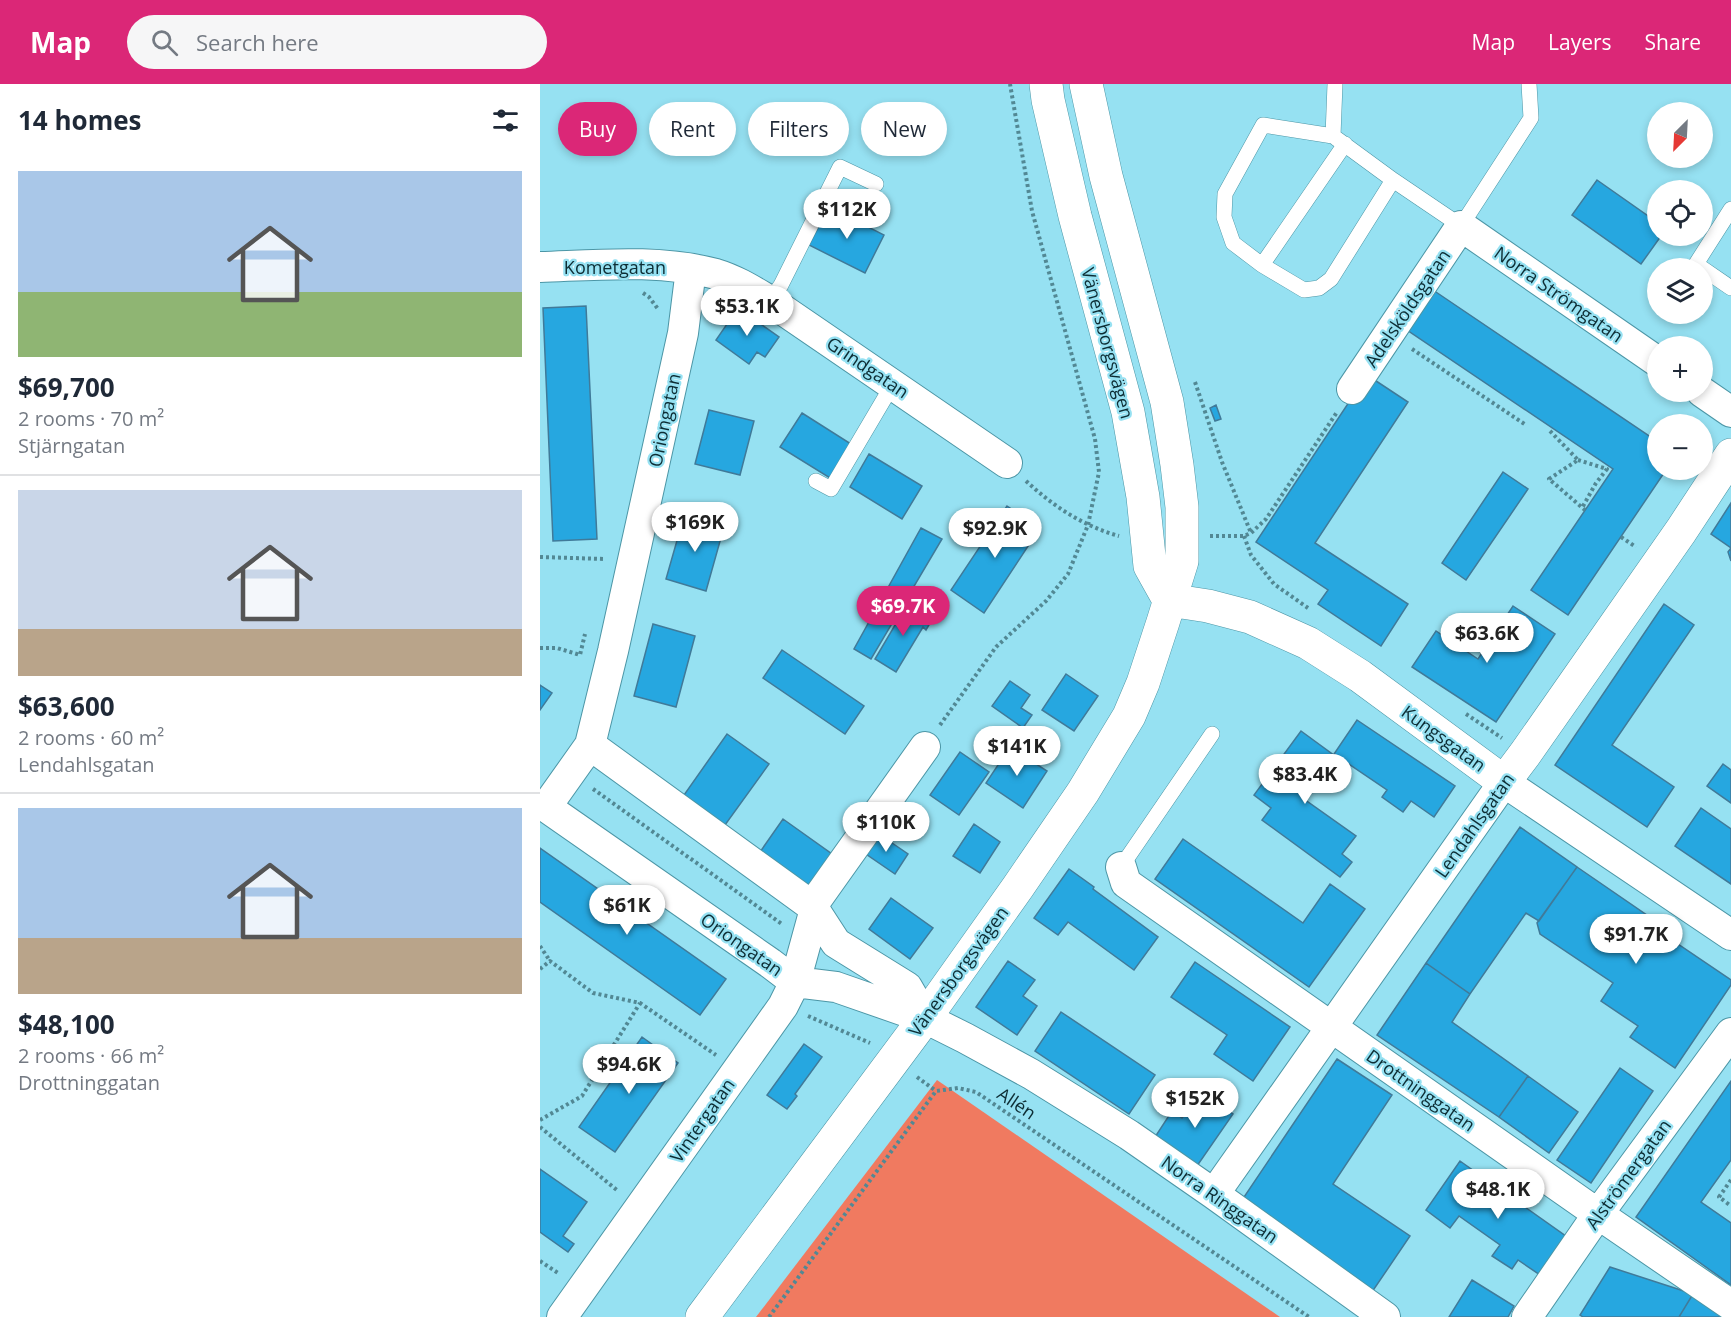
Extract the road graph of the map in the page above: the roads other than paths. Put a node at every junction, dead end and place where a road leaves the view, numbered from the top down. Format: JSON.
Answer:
{"nodes":[{"id":1,"x":1046,"y":84,"type":"edge"},
{"id":2,"x":1086,"y":84,"type":"edge"},
{"id":3,"x":1335,"y":84,"type":"edge"},
{"id":4,"x":1529,"y":84,"type":"edge"},
{"id":5,"x":1339,"y":140,"type":"junction"},
{"id":6,"x":1393,"y":180,"type":"junction"},
{"id":7,"x":876,"y":184,"type":"dead end"},
{"id":8,"x":1731,"y":209,"type":"edge"},
{"id":9,"x":1461,"y":226,"type":"junction"},
{"id":10,"x":1262,"y":265,"type":"junction"},
{"id":11,"x":540,"y":267,"type":"edge"},
{"id":12,"x":691,"y":269,"type":"junction"},
{"id":13,"x":1731,"y":288,"type":"edge"},
{"id":14,"x":770,"y":301,"type":"junction"},
{"id":15,"x":1647,"y":354,"type":"edge"},
{"id":16,"x":892,"y":384,"type":"junction"},
{"id":17,"x":1352,"y":389,"type":"road end"},
{"id":18,"x":1713,"y":400,"type":"edge"},
{"id":19,"x":1731,"y":412,"type":"edge"},
{"id":20,"x":1731,"y":455,"type":"edge"},
{"id":21,"x":1006,"y":463,"type":"road end"},
{"id":22,"x":816,"y":481,"type":"dead end"},
{"id":23,"x":1169,"y":600,"type":"junction"},
{"id":24,"x":1212,"y":734,"type":"dead end"},
{"id":25,"x":590,"y":745,"type":"junction"},
{"id":26,"x":925,"y":747,"type":"road end"},
{"id":27,"x":1504,"y":782,"type":"junction"},
{"id":28,"x":1121,"y":867,"type":"joint"},
{"id":29,"x":813,"y":908,"type":"junction"},
{"id":30,"x":1731,"y":935,"type":"edge"},
{"id":31,"x":795,"y":982,"type":"junction"},
{"id":32,"x":925,"y":1018,"type":"junction"},
{"id":33,"x":1331,"y":1027,"type":"junction"},
{"id":34,"x":1731,"y":1033,"type":"edge"},
{"id":35,"x":1214,"y":1194,"type":"junction"},
{"id":36,"x":1598,"y":1214,"type":"junction"},
{"id":37,"x":1731,"y":1305,"type":"edge"},
{"id":38,"x":562,"y":1317,"type":"edge"},
{"id":39,"x":702,"y":1317,"type":"edge"},
{"id":40,"x":1384,"y":1317,"type":"edge"},
{"id":41,"x":1527,"y":1317,"type":"edge"}],
"edges":[{"from":1,"to":23,"type":"main road","name":"Vänersborgsvägen"},
{"from":2,"to":23,"type":"main road","name":"Vänersborgsvägen"},
{"from":3,"to":5,"type":"lane"},
{"from":4,"to":9,"type":"lane"},
{"from":5,"to":6,"type":"lane"},
{"from":5,"to":10,"type":"lane"},
{"from":5,"to":10,"type":"lane"},
{"from":6,"to":9,"type":"lane"},
{"from":6,"to":10,"type":"lane"},
{"from":7,"to":14,"type":"lane"},
{"from":8,"to":13,"type":"lane"},
{"from":9,"to":15,"type":"street","name":"Norra Strömgatan"},
{"from":9,"to":17,"type":"street","name":"Adelsköldsgatan"},
{"from":11,"to":12,"type":"street","name":"Kometgatan"},
{"from":12,"to":14,"type":"street","name":"Grindgatan"},
{"from":12,"to":25,"type":"street","name":"Oriongatan"},
{"from":14,"to":16,"type":"street","name":"Grindgatan"},
{"from":16,"to":21,"type":"street","name":"Grindgatan"},
{"from":16,"to":22,"type":"lane"},
{"from":18,"to":19,"type":"street"},
{"from":20,"to":27,"type":"main road","name":"Lendahlsgatan"},
{"from":23,"to":27,"type":"main road","name":"Kungsgatan"},
{"from":23,"to":32,"type":"main road","name":"Vänersborgsvägen"},
{"from":24,"to":28,"type":"lane"},
{"from":25,"to":29,"type":"street"},
{"from":25,"to":31,"type":"street","name":"Oriongatan"},
{"from":26,"to":29,"type":"street"},
{"from":27,"to":30,"type":"street","name":"Kungsgatan"},
{"from":27,"to":33,"type":"street","name":"Lendahlsgatan"},
{"from":28,"to":33,"type":"street","name":"Drottninggatan"},
{"from":29,"to":31,"type":"street","name":"Vintergatan"},
{"from":29,"to":32,"type":"street"},
{"from":31,"to":32,"type":"street","name":"Oriongatan"},
{"from":31,"to":38,"type":"street","name":"Vintergatan"},
{"from":32,"to":35,"type":"street","name":"Norra Ringgatan"},
{"from":32,"to":39,"type":"main road","name":"Vänersborgsvägen"},
{"from":33,"to":35,"type":"street","name":"Lendahlsgatan"},
{"from":33,"to":36,"type":"street","name":"Drottninggatan"},
{"from":34,"to":36,"type":"street","name":"Alströmergatan"},
{"from":35,"to":40,"type":"street","name":"Norra Ringgatan"},
{"from":36,"to":37,"type":"street","name":"Drottninggatan"},
{"from":36,"to":41,"type":"street","name":"Alströmergatan"}]}
